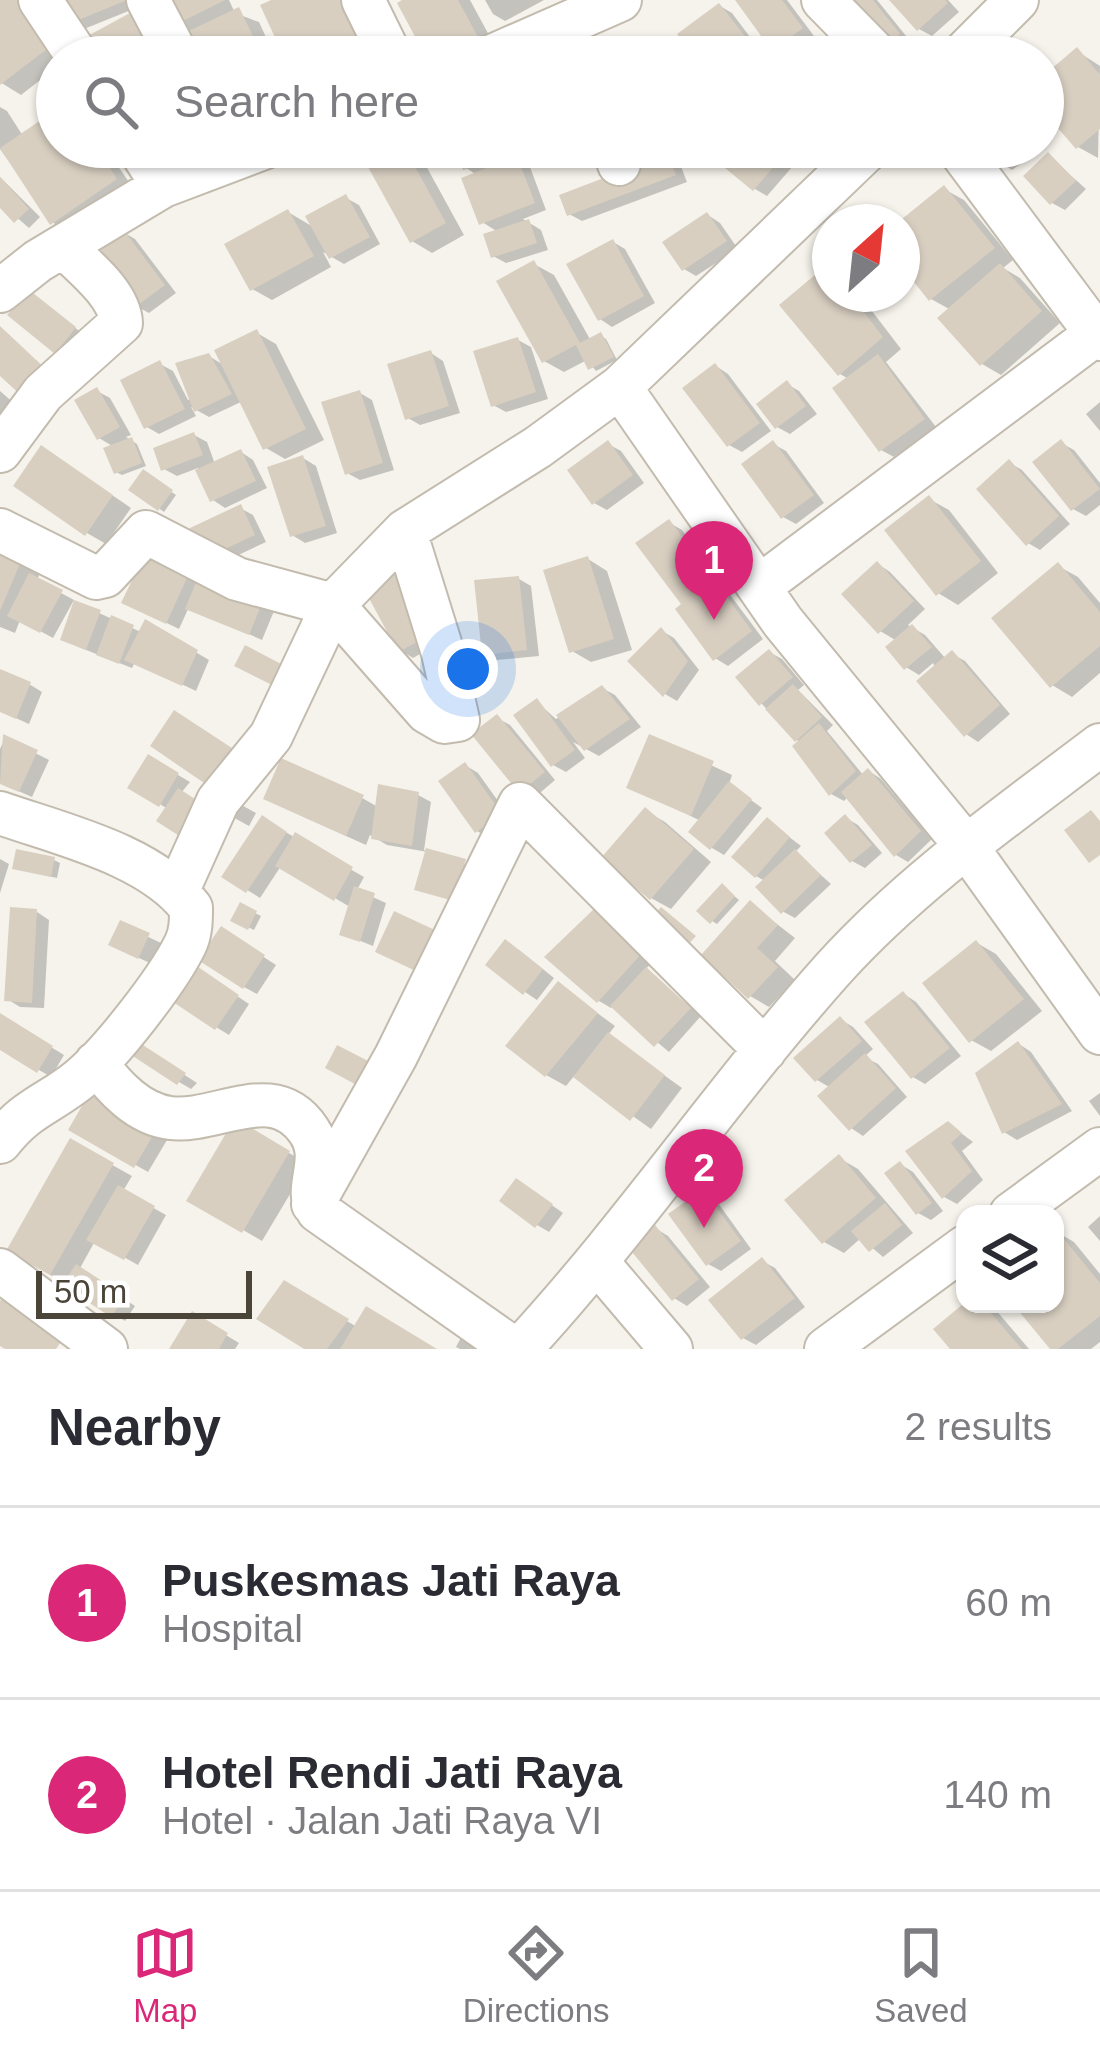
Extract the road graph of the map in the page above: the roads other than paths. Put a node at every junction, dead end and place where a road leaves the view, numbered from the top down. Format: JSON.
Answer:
{"nodes":[{"id":1,"x":40,"y":0,"type":"edge"},
{"id":2,"x":148,"y":0,"type":"edge"},
{"id":3,"x":363,"y":0,"type":"edge"},
{"id":4,"x":620,"y":0,"type":"edge"},
{"id":5,"x":823,"y":0,"type":"edge"},
{"id":6,"x":1017,"y":0,"type":"edge"},
{"id":7,"x":64,"y":36,"type":"edge"},
{"id":8,"x":167,"y":36,"type":"edge"},
{"id":9,"x":381,"y":36,"type":"edge"},
{"id":10,"x":574,"y":36,"type":"edge"},
{"id":11,"x":858,"y":36,"type":"edge"},
{"id":12,"x":981,"y":36,"type":"edge"},
{"id":13,"x":152,"y":168,"type":"edge"},
{"id":14,"x":205,"y":168,"type":"edge"},
{"id":15,"x":848,"y":168,"type":"edge"},
{"id":16,"x":974,"y":168,"type":"edge"},
{"id":17,"x":163,"y":186,"type":"junction"},
{"id":18,"x":63,"y":246,"type":"junction"},
{"id":19,"x":3,"y":283,"type":"edge"},
{"id":20,"x":1099,"y":335,"type":"edge"},
{"id":21,"x":620,"y":387,"type":"junction"},
{"id":22,"x":0,"y":452,"type":"edge"},
{"id":23,"x":0,"y":530,"type":"edge"},
{"id":24,"x":405,"y":531,"type":"junction"},
{"id":25,"x":760,"y":586,"type":"junction"},
{"id":26,"x":333,"y":605,"type":"junction"},
{"id":27,"x":1100,"y":745,"type":"edge"},
{"id":28,"x":0,"y":813,"type":"edge"},
{"id":29,"x":966,"y":846,"type":"junction"},
{"id":30,"x":177,"y":892,"type":"junction"},
{"id":31,"x":1100,"y":1033,"type":"edge"},
{"id":32,"x":765,"y":1050,"type":"junction"},
{"id":33,"x":96,"y":1063,"type":"junction"},
{"id":34,"x":0,"y":1142,"type":"edge"},
{"id":35,"x":1100,"y":1149,"type":"edge"},
{"id":36,"x":313,"y":1204,"type":"junction"},
{"id":37,"x":1023,"y":1205,"type":"edge"},
{"id":38,"x":956,"y":1254,"type":"edge"},
{"id":39,"x":597,"y":1262,"type":"junction"},
{"id":40,"x":0,"y":1270,"type":"edge"},
{"id":41,"x":106,"y":1349,"type":"edge"},
{"id":42,"x":517,"y":1349,"type":"edge"},
{"id":43,"x":671,"y":1349,"type":"edge"},
{"id":44,"x":826,"y":1349,"type":"edge"}],
"edges":[{"from":1,"to":7,"type":"street"},
{"from":2,"to":8,"type":"street"},
{"from":3,"to":9,"type":"street"},
{"from":4,"to":10,"type":"street"},
{"from":5,"to":11,"type":"street"},
{"from":6,"to":12,"type":"street"},
{"from":13,"to":17,"type":"street"},
{"from":14,"to":17,"type":"street"},
{"from":15,"to":21,"type":"street"},
{"from":16,"to":20,"type":"street"},
{"from":17,"to":18,"type":"street"},
{"from":18,"to":19,"type":"street"},
{"from":18,"to":22,"type":"street"},
{"from":20,"to":25,"type":"street"},
{"from":21,"to":24,"type":"street"},
{"from":21,"to":25,"type":"street"},
{"from":23,"to":26,"type":"street"},
{"from":24,"to":26,"type":"street"},
{"from":24,"to":26,"type":"street"},
{"from":25,"to":29,"type":"street"},
{"from":26,"to":30,"type":"street"},
{"from":27,"to":29,"type":"street"},
{"from":28,"to":30,"type":"street"},
{"from":29,"to":31,"type":"street"},
{"from":29,"to":32,"type":"street"},
{"from":30,"to":33,"type":"street"},
{"from":32,"to":36,"type":"street"},
{"from":32,"to":39,"type":"street"},
{"from":33,"to":34,"type":"street"},
{"from":33,"to":36,"type":"street"},
{"from":35,"to":37,"type":"street"},
{"from":36,"to":42,"type":"street"},
{"from":38,"to":44,"type":"street"},
{"from":39,"to":42,"type":"street"},
{"from":39,"to":43,"type":"street"},
{"from":40,"to":41,"type":"street"}]}
